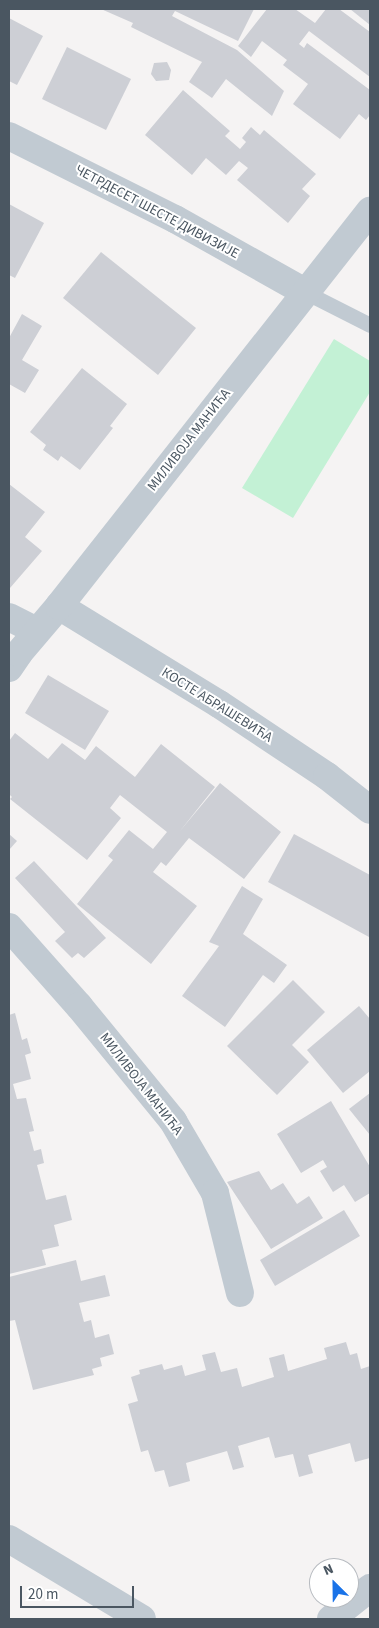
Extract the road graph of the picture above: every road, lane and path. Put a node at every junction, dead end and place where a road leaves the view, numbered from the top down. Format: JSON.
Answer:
{"nodes":[{"id":1,"x":9,"y":136,"type":"edge"},
{"id":2,"x":370,"y":211,"type":"edge"},
{"id":3,"x":305,"y":292,"type":"junction"},
{"id":4,"x":370,"y":325,"type":"edge"},
{"id":5,"x":59,"y":606,"type":"junction"},
{"id":6,"x":9,"y":617,"type":"edge"},
{"id":7,"x":37,"y":631,"type":"junction"},
{"id":8,"x":9,"y":668,"type":"edge"},
{"id":9,"x":370,"y":810,"type":"edge"},
{"id":10,"x":9,"y":926,"type":"edge"},
{"id":11,"x":240,"y":1293,"type":"dead end"},
{"id":12,"x":9,"y":1539,"type":"edge"},
{"id":13,"x":370,"y":1588,"type":"edge"},
{"id":14,"x":142,"y":1619,"type":"edge"},
{"id":15,"x":331,"y":1619,"type":"edge"}],
"edges":[{"from":1,"to":3,"type":"street","name":"ЧЕТРДЕСЕТ ШЕСТЕ ДИВИЗИЈЕ"},
{"from":2,"to":3,"type":"street","name":"МИЛИВОЈА МАНИЋА"},
{"from":3,"to":4,"type":"lane"},
{"from":3,"to":5,"type":"street","name":"МИЛИВОЈА МАНИЋА"},
{"from":5,"to":7,"type":"street","name":"МИЛИВОЈА МАНИЋА"},
{"from":5,"to":9,"type":"street","name":"КОСТЕ АБРАШЕВИЋА"},
{"from":6,"to":7,"type":"street"},
{"from":7,"to":8,"type":"street","name":"МИЛИВОЈА МАНИЋА"},
{"from":10,"to":11,"type":"street","name":"МИЛИВОЈА МАНИЋА"},
{"from":12,"to":14,"type":"street"},
{"from":13,"to":15,"type":"street"}]}
